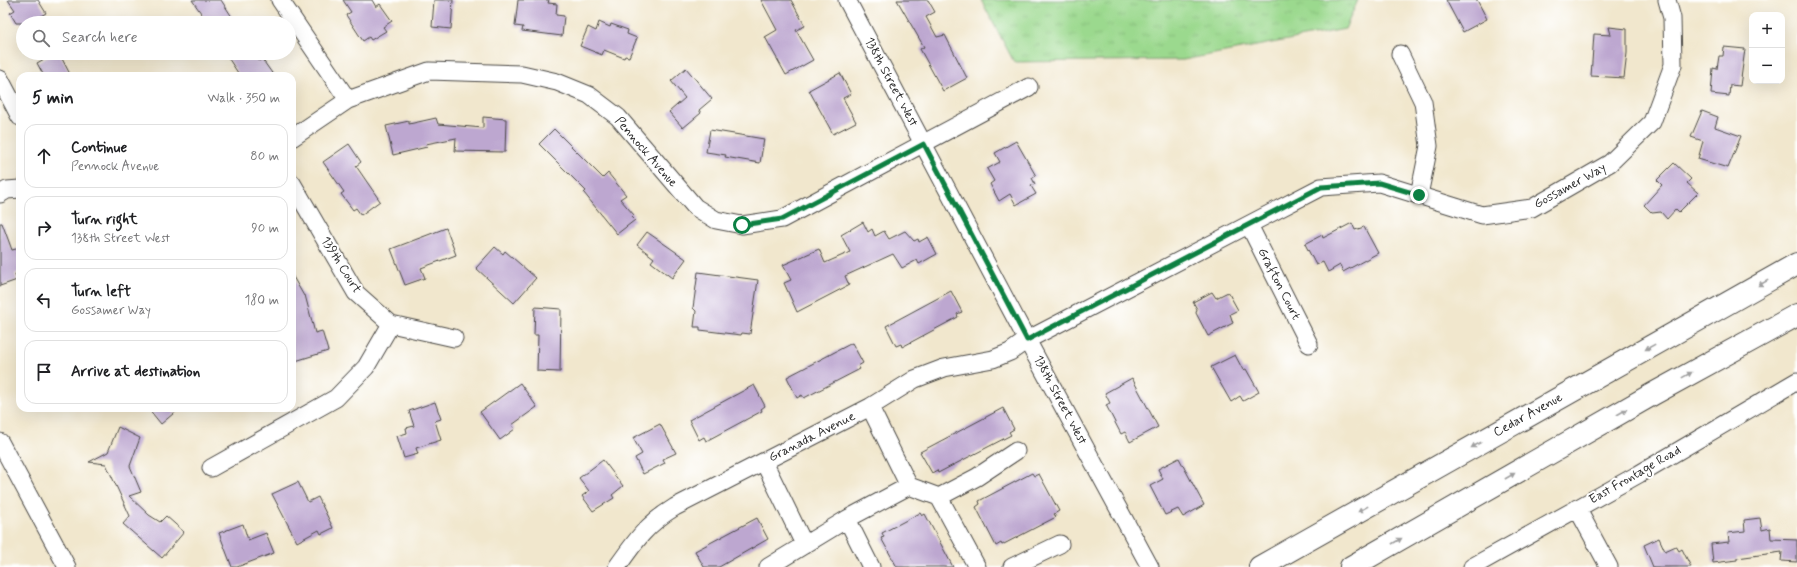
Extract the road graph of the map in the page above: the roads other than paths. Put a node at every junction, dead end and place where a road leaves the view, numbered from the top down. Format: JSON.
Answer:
{"nodes":[{"id":1,"x":280,"y":0,"type":"edge"},
{"id":2,"x":847,"y":0,"type":"edge"},
{"id":3,"x":1668,"y":0,"type":"edge"},
{"id":4,"x":291,"y":16,"type":"edge"},
{"id":5,"x":296,"y":24,"type":"edge"},
{"id":6,"x":1400,"y":54,"type":"dead end"},
{"id":7,"x":0,"y":79,"type":"edge"},
{"id":8,"x":1030,"y":87,"type":"dead end"},
{"id":9,"x":348,"y":100,"type":"junction"},
{"id":10,"x":16,"y":109,"type":"edge"},
{"id":11,"x":296,"y":135,"type":"edge"},
{"id":12,"x":924,"y":144,"type":"junction"},
{"id":13,"x":16,"y":189,"type":"edge"},
{"id":14,"x":296,"y":190,"type":"edge"},
{"id":15,"x":0,"y":194,"type":"edge"},
{"id":16,"x":1419,"y":195,"type":"junction"},
{"id":17,"x":1249,"y":225,"type":"junction"},
{"id":18,"x":1797,"y":264,"type":"edge"},
{"id":19,"x":1797,"y":315,"type":"edge"},
{"id":20,"x":391,"y":324,"type":"junction"},
{"id":21,"x":454,"y":338,"type":"dead end"},
{"id":22,"x":1027,"y":340,"type":"junction"},
{"id":23,"x":1309,"y":344,"type":"dead end"},
{"id":24,"x":1797,"y":381,"type":"edge"},
{"id":25,"x":870,"y":407,"type":"junction"},
{"id":26,"x":0,"y":442,"type":"edge"},
{"id":27,"x":1016,"y":451,"type":"dead end"},
{"id":28,"x":764,"y":462,"type":"junction"},
{"id":29,"x":211,"y":468,"type":"dead end"},
{"id":30,"x":908,"y":486,"type":"junction"},
{"id":31,"x":939,"y":497,"type":"junction"},
{"id":32,"x":1577,"y":508,"type":"junction"},
{"id":33,"x":847,"y":519,"type":"junction"},
{"id":34,"x":804,"y":544,"type":"junction"},
{"id":35,"x":1060,"y":544,"type":"dead end"},
{"id":36,"x":67,"y":567,"type":"edge"},
{"id":37,"x":617,"y":567,"type":"edge"},
{"id":38,"x":768,"y":567,"type":"edge"},
{"id":39,"x":871,"y":567,"type":"edge"},
{"id":40,"x":977,"y":567,"type":"edge"},
{"id":41,"x":1012,"y":567,"type":"edge"},
{"id":42,"x":1150,"y":567,"type":"edge"},
{"id":43,"x":1260,"y":567,"type":"edge"},
{"id":44,"x":1351,"y":567,"type":"edge"},
{"id":45,"x":1472,"y":567,"type":"edge"},
{"id":46,"x":1609,"y":567,"type":"edge"}],
"edges":[{"from":1,"to":4,"type":"street"},
{"from":2,"to":12,"type":"street","name":"138th Street West"},
{"from":3,"to":16,"type":"street","name":"Gossamer Way"},
{"from":5,"to":9,"type":"street"},
{"from":6,"to":16,"type":"street"},
{"from":7,"to":10,"type":"street"},
{"from":8,"to":12,"type":"street","name":"Pennock Avenue"},
{"from":9,"to":11,"type":"street","name":"Pennock Avenue"},
{"from":9,"to":12,"type":"street","name":"Pennock Avenue"},
{"from":12,"to":22,"type":"street","name":"138th Street West"},
{"from":13,"to":15,"type":"street"},
{"from":14,"to":20,"type":"street","name":"139th Court"},
{"from":16,"to":17,"type":"street","name":"Gossamer Way"},
{"from":17,"to":22,"type":"street","name":"Gossamer Way"},
{"from":17,"to":23,"type":"street","name":"Grafton Court"},
{"from":18,"to":43,"type":"highway","name":"Cedar Avenue","one_way":true},
{"from":44,"to":19,"type":"highway","one_way":true},
{"from":20,"to":21,"type":"street","name":"139th Court"},
{"from":20,"to":29,"type":"street"},
{"from":22,"to":25,"type":"street","name":"Granada Avenue"},
{"from":22,"to":42,"type":"street","name":"138th Street West"},
{"from":24,"to":32,"type":"street","name":"East Frontage Road"},
{"from":25,"to":28,"type":"street","name":"Granada Avenue"},
{"from":25,"to":30,"type":"street"},
{"from":26,"to":36,"type":"street"},
{"from":27,"to":31,"type":"street"},
{"from":28,"to":34,"type":"street"},
{"from":28,"to":37,"type":"street","name":"Granada Avenue"},
{"from":30,"to":31,"type":"street"},
{"from":30,"to":33,"type":"street"},
{"from":31,"to":40,"type":"street"},
{"from":32,"to":45,"type":"street","name":"East Frontage Road"},
{"from":32,"to":46,"type":"street"},
{"from":33,"to":34,"type":"street"},
{"from":33,"to":39,"type":"street"},
{"from":34,"to":38,"type":"street"},
{"from":35,"to":41,"type":"street"}]}
